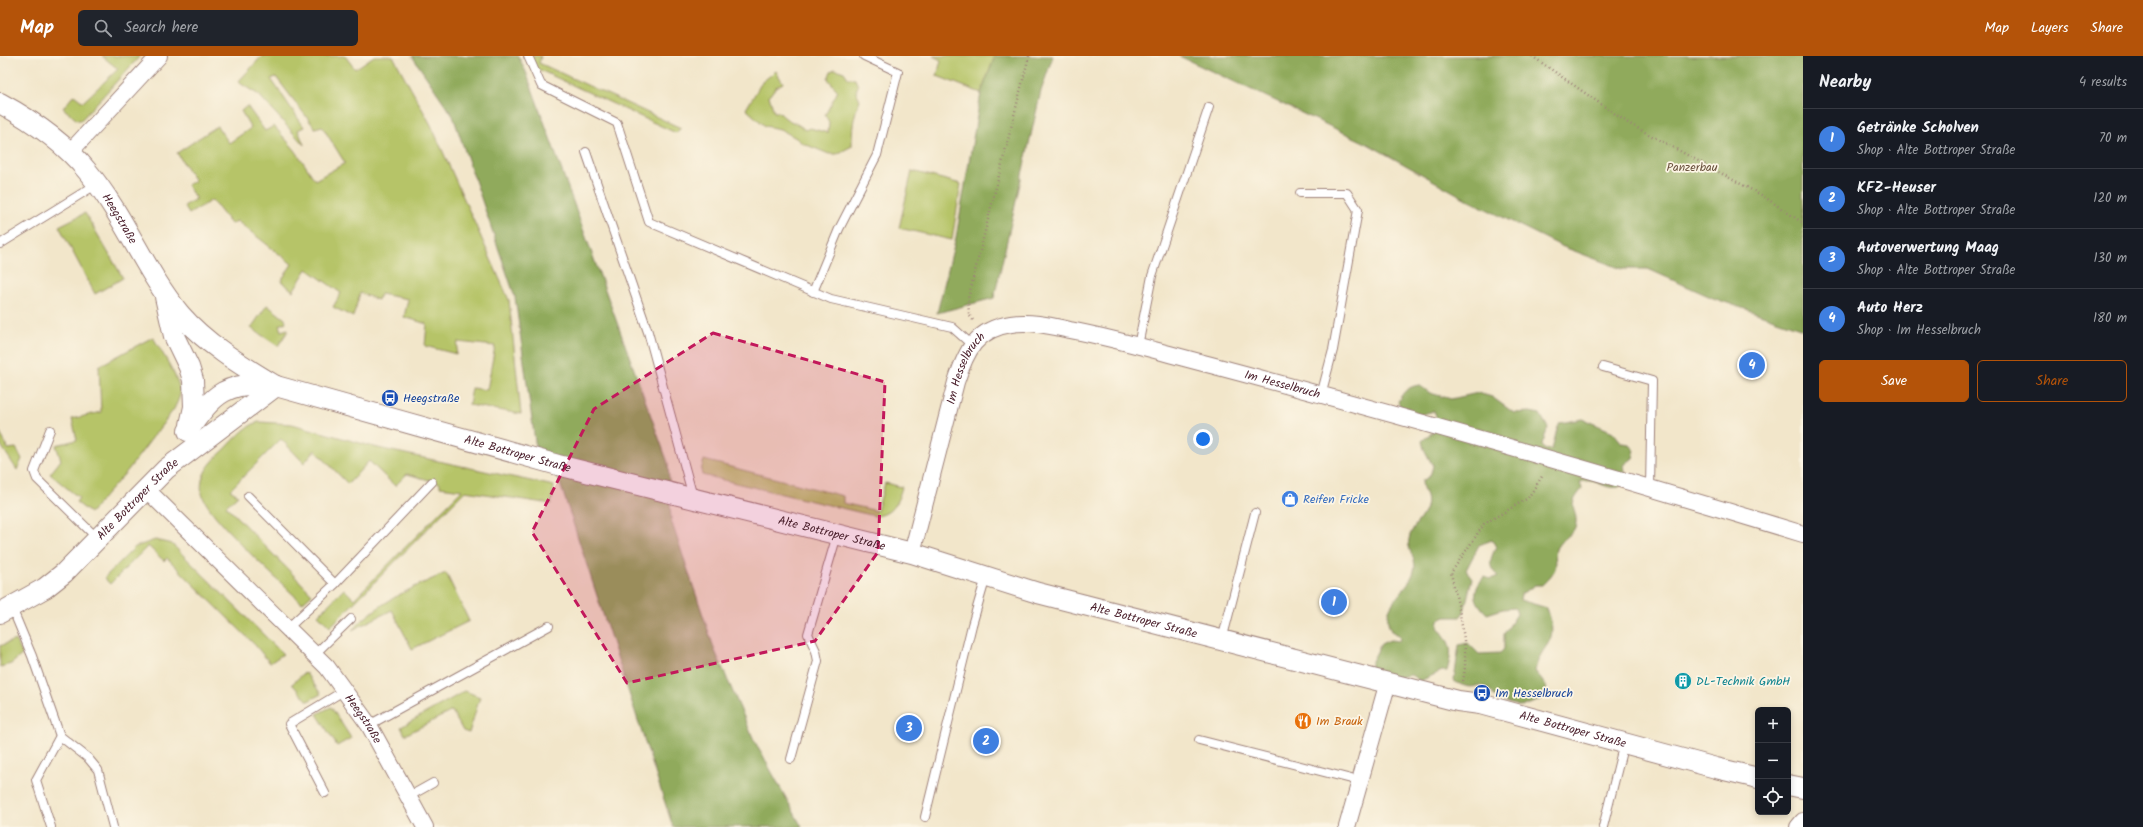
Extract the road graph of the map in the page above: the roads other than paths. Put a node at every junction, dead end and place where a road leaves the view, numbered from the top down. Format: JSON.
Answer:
{"nodes":[{"id":1,"x":159,"y":56,"type":"edge"},
{"id":2,"x":528,"y":56,"type":"edge"},
{"id":3,"x":864,"y":56,"type":"edge"},
{"id":4,"x":0,"y":103,"type":"edge"},
{"id":5,"x":1209,"y":107,"type":"dead end"},
{"id":6,"x":70,"y":152,"type":"junction"},
{"id":7,"x":586,"y":152,"type":"dead end"},
{"id":8,"x":97,"y":184,"type":"junction"},
{"id":9,"x":1300,"y":193,"type":"dead end"},
{"id":10,"x":0,"y":244,"type":"edge"},
{"id":11,"x":163,"y":290,"type":"junction"},
{"id":12,"x":812,"y":292,"type":"junction"},
{"id":13,"x":972,"y":345,"type":"junction"},
{"id":14,"x":1138,"y":346,"type":"junction"},
{"id":15,"x":1603,"y":367,"type":"dead end"},
{"id":16,"x":276,"y":386,"type":"junction"},
{"id":17,"x":1320,"y":395,"type":"junction"},
{"id":18,"x":50,"y":430,"type":"dead end"},
{"id":19,"x":188,"y":431,"type":"junction"},
{"id":20,"x":166,"y":469,"type":"junction"},
{"id":21,"x":432,"y":482,"type":"dead end"},
{"id":22,"x":1650,"y":487,"type":"junction"},
{"id":23,"x":146,"y":489,"type":"junction"},
{"id":24,"x":248,"y":496,"type":"dead end"},
{"id":25,"x":693,"y":500,"type":"junction"},
{"id":26,"x":1255,"y":513,"type":"dead end"},
{"id":27,"x":1803,"y":534,"type":"edge"},
{"id":28,"x":837,"y":535,"type":"junction"},
{"id":29,"x":98,"y":539,"type":"junction"},
{"id":30,"x":912,"y":553,"type":"junction"},
{"id":31,"x":986,"y":577,"type":"junction"},
{"id":32,"x":335,"y":584,"type":"junction"},
{"id":33,"x":6,"y":610,"type":"edge"},
{"id":34,"x":351,"y":619,"type":"dead end"},
{"id":35,"x":549,"y":626,"type":"dead end"},
{"id":36,"x":288,"y":628,"type":"junction"},
{"id":37,"x":1222,"y":640,"type":"junction"},
{"id":38,"x":315,"y":654,"type":"junction"},
{"id":39,"x":1388,"y":682,"type":"junction"},
{"id":40,"x":345,"y":690,"type":"junction"},
{"id":41,"x":369,"y":725,"type":"junction"},
{"id":42,"x":60,"y":736,"type":"junction"},
{"id":43,"x":1199,"y":740,"type":"dead end"},
{"id":44,"x":1624,"y":743,"type":"junction"},
{"id":45,"x":791,"y":759,"type":"dead end"},
{"id":46,"x":1755,"y":777,"type":"edge"},
{"id":47,"x":1359,"y":781,"type":"junction"},
{"id":48,"x":433,"y":783,"type":"dead end"},
{"id":49,"x":1791,"y":786,"type":"edge"},
{"id":50,"x":1803,"y":788,"type":"edge"},
{"id":51,"x":325,"y":793,"type":"dead end"},
{"id":52,"x":408,"y":797,"type":"junction"},
{"id":53,"x":925,"y":817,"type":"dead end"},
{"id":54,"x":1803,"y":821,"type":"edge"},
{"id":55,"x":51,"y":827,"type":"edge"},
{"id":56,"x":114,"y":827,"type":"edge"},
{"id":57,"x":425,"y":827,"type":"edge"},
{"id":58,"x":1348,"y":827,"type":"edge"},
{"id":59,"x":1603,"y":827,"type":"edge"},
{"id":60,"x":1798,"y":827,"type":"edge"}],
"edges":[{"from":1,"to":6,"type":"street"},
{"from":2,"to":12,"type":"lane"},
{"from":3,"to":12,"type":"lane"},
{"from":4,"to":6,"type":"street","name":"Heegstraße"},
{"from":5,"to":14,"type":"lane"},
{"from":6,"to":8,"type":"street","name":"Heegstraße"},
{"from":7,"to":25,"type":"lane"},
{"from":8,"to":10,"type":"lane"},
{"from":8,"to":11,"type":"street","name":"Heegstraße"},
{"from":9,"to":17,"type":"lane"},
{"from":11,"to":16,"type":"street","name":"Heegstraße"},
{"from":11,"to":19,"type":"street","name":"Heegstraße"},
{"from":12,"to":13,"type":"lane"},
{"from":13,"to":14,"type":"street","name":"Im Hesselbruch"},
{"from":13,"to":30,"type":"street","name":"Im Hesselbruch"},
{"from":14,"to":17,"type":"street","name":"Im Hesselbruch"},
{"from":15,"to":22,"type":"lane"},
{"from":16,"to":19,"type":"street","name":"Alte Bottroper Straße"},
{"from":16,"to":20,"type":"street","name":"Alte Bottroper Straße"},
{"from":16,"to":25,"type":"street","name":"Alte Bottroper Straße"},
{"from":17,"to":22,"type":"street","name":"Im Hesselbruch"},
{"from":18,"to":29,"type":"lane"},
{"from":19,"to":20,"type":"street","name":"Heegstraße"},
{"from":20,"to":23,"type":"street","name":"Alte Bottroper Straße"},
{"from":21,"to":32,"type":"lane"},
{"from":22,"to":27,"type":"street","name":"Im Hesselbruch"},
{"from":23,"to":29,"type":"street","name":"Alte Bottroper Straße"},
{"from":23,"to":36,"type":"street","name":"Heegstraße"},
{"from":24,"to":32,"type":"lane"},
{"from":25,"to":28,"type":"street","name":"Alte Bottroper Straße"},
{"from":26,"to":37,"type":"lane"},
{"from":28,"to":30,"type":"street","name":"Alte Bottroper Straße"},
{"from":28,"to":45,"type":"lane"},
{"from":29,"to":33,"type":"street","name":"Alte Bottroper Straße"},
{"from":30,"to":31,"type":"street","name":"Alte Bottroper Straße"},
{"from":31,"to":37,"type":"street","name":"Alte Bottroper Straße"},
{"from":31,"to":53,"type":"lane"},
{"from":32,"to":36,"type":"lane"},
{"from":33,"to":42,"type":"lane"},
{"from":34,"to":38,"type":"lane"},
{"from":35,"to":41,"type":"lane"},
{"from":36,"to":38,"type":"street","name":"Heegstraße"},
{"from":37,"to":39,"type":"street","name":"Alte Bottroper Straße"},
{"from":38,"to":40,"type":"street","name":"Heegstraße"},
{"from":39,"to":44,"type":"street","name":"Alte Bottroper Straße"},
{"from":39,"to":47,"type":"street"},
{"from":40,"to":41,"type":"street","name":"Heegstraße"},
{"from":40,"to":51,"type":"lane"},
{"from":41,"to":52,"type":"street","name":"Heegstraße"},
{"from":42,"to":55,"type":"lane"},
{"from":42,"to":56,"type":"lane"},
{"from":43,"to":47,"type":"lane"},
{"from":44,"to":46,"type":"street","name":"Alte Bottroper Straße"},
{"from":44,"to":59,"type":"lane"},
{"from":47,"to":58,"type":"street"},
{"from":48,"to":52,"type":"lane"},
{"from":49,"to":50,"type":"street"},
{"from":52,"to":57,"type":"street","name":"Heegstraße"},
{"from":54,"to":60,"type":"street"}]}
